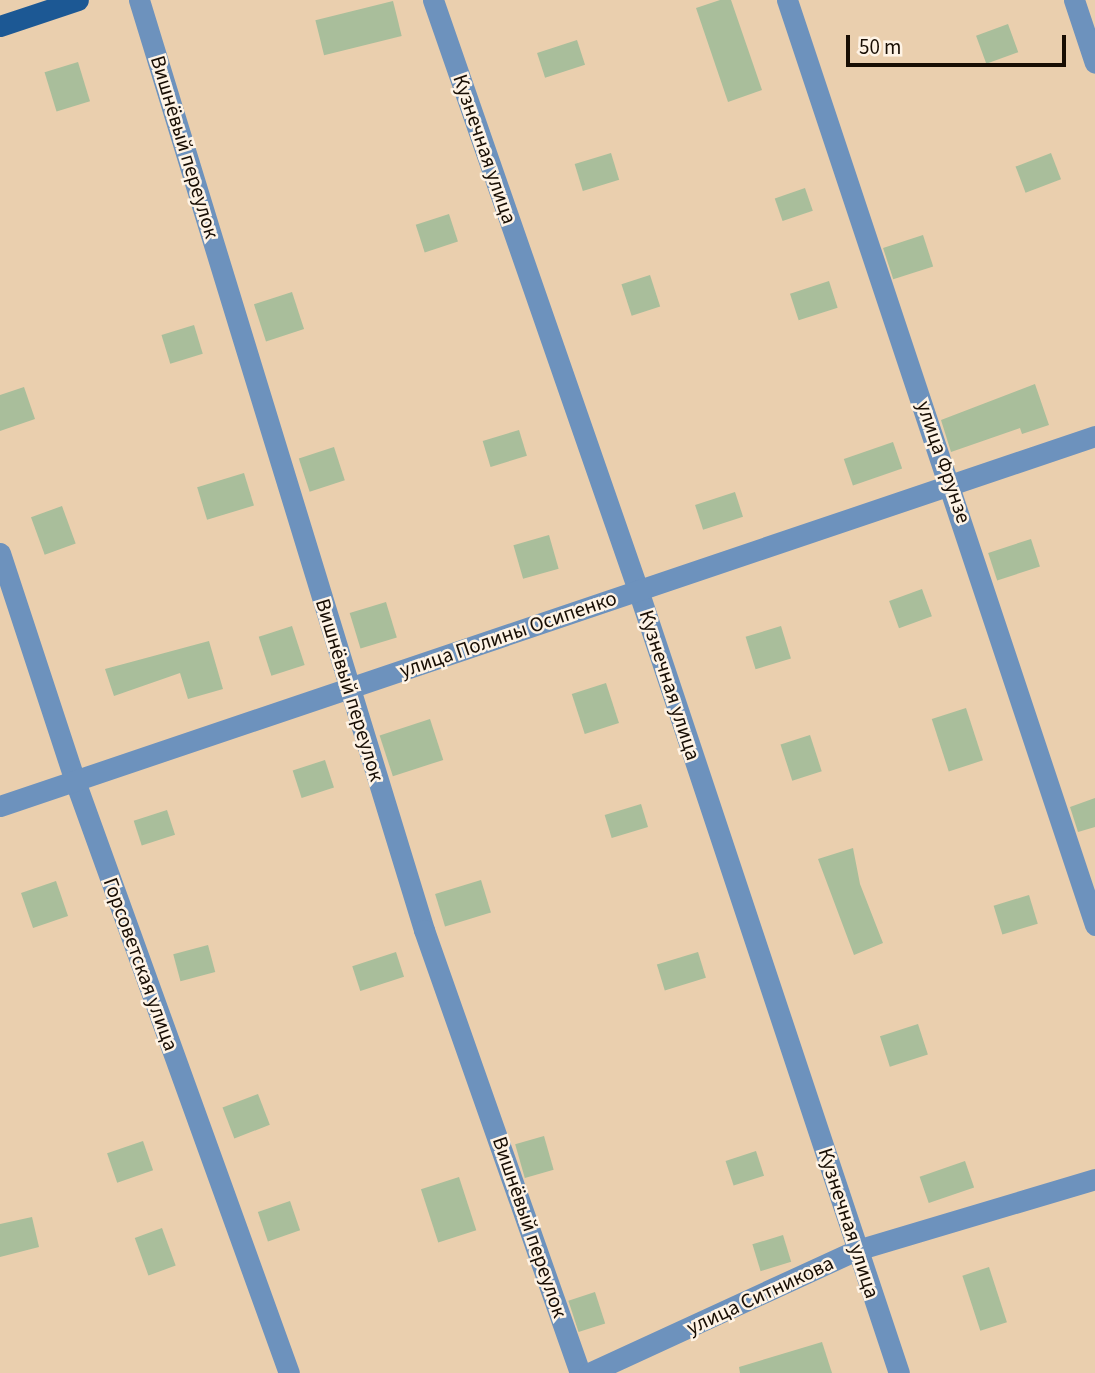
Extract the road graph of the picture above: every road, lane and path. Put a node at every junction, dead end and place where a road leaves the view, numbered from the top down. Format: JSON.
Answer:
{"nodes":[{"id":1,"x":79,"y":0,"type":"edge"},
{"id":2,"x":139,"y":0,"type":"edge"},
{"id":3,"x":433,"y":0,"type":"edge"},
{"id":4,"x":787,"y":0,"type":"edge"},
{"id":5,"x":1074,"y":0,"type":"edge"},
{"id":6,"x":0,"y":26,"type":"edge"},
{"id":7,"x":1095,"y":63,"type":"edge"},
{"id":8,"x":1095,"y":436,"type":"edge"},
{"id":9,"x":952,"y":484,"type":"junction"},
{"id":10,"x":0,"y":552,"type":"edge"},
{"id":11,"x":638,"y":590,"type":"junction"},
{"id":12,"x":350,"y":688,"type":"junction"},
{"id":13,"x":75,"y":781,"type":"junction"},
{"id":14,"x":0,"y":806,"type":"edge"},
{"id":15,"x":1095,"y":925,"type":"edge"},
{"id":16,"x":1095,"y":1179,"type":"edge"},
{"id":17,"x":857,"y":1250,"type":"junction"},
{"id":18,"x":289,"y":1373,"type":"edge"},
{"id":19,"x":580,"y":1373,"type":"edge"},
{"id":20,"x":589,"y":1373,"type":"edge"},
{"id":21,"x":899,"y":1373,"type":"edge"}],
"edges":[{"from":1,"to":6,"type":"main road"},
{"from":2,"to":12,"type":"street","name":"Вишнёвый переулок"},
{"from":3,"to":11,"type":"street","name":"Кузнечная улица"},
{"from":4,"to":9,"type":"street","name":"улица Фрунзе"},
{"from":5,"to":7,"type":"street"},
{"from":8,"to":9,"type":"street","name":"улица Полины Осипенко"},
{"from":9,"to":11,"type":"street","name":"улица Полины Осипенко"},
{"from":9,"to":15,"type":"street","name":"улица Фрунзе"},
{"from":10,"to":13,"type":"street","name":"Горсоветская улица"},
{"from":11,"to":12,"type":"street","name":"улица Полины Осипенко"},
{"from":11,"to":17,"type":"street","name":"Кузнечная улица"},
{"from":12,"to":13,"type":"street","name":"улица Полины Осипенко"},
{"from":12,"to":19,"type":"street","name":"Вишнёвый переулок"},
{"from":13,"to":14,"type":"street","name":"улица Полины Осипенко"},
{"from":13,"to":18,"type":"street","name":"Горсоветская улица"},
{"from":16,"to":17,"type":"street","name":"улица Ситникова"},
{"from":17,"to":20,"type":"street","name":"улица Ситникова"},
{"from":17,"to":21,"type":"street","name":"Кузнечная улица"}]}
